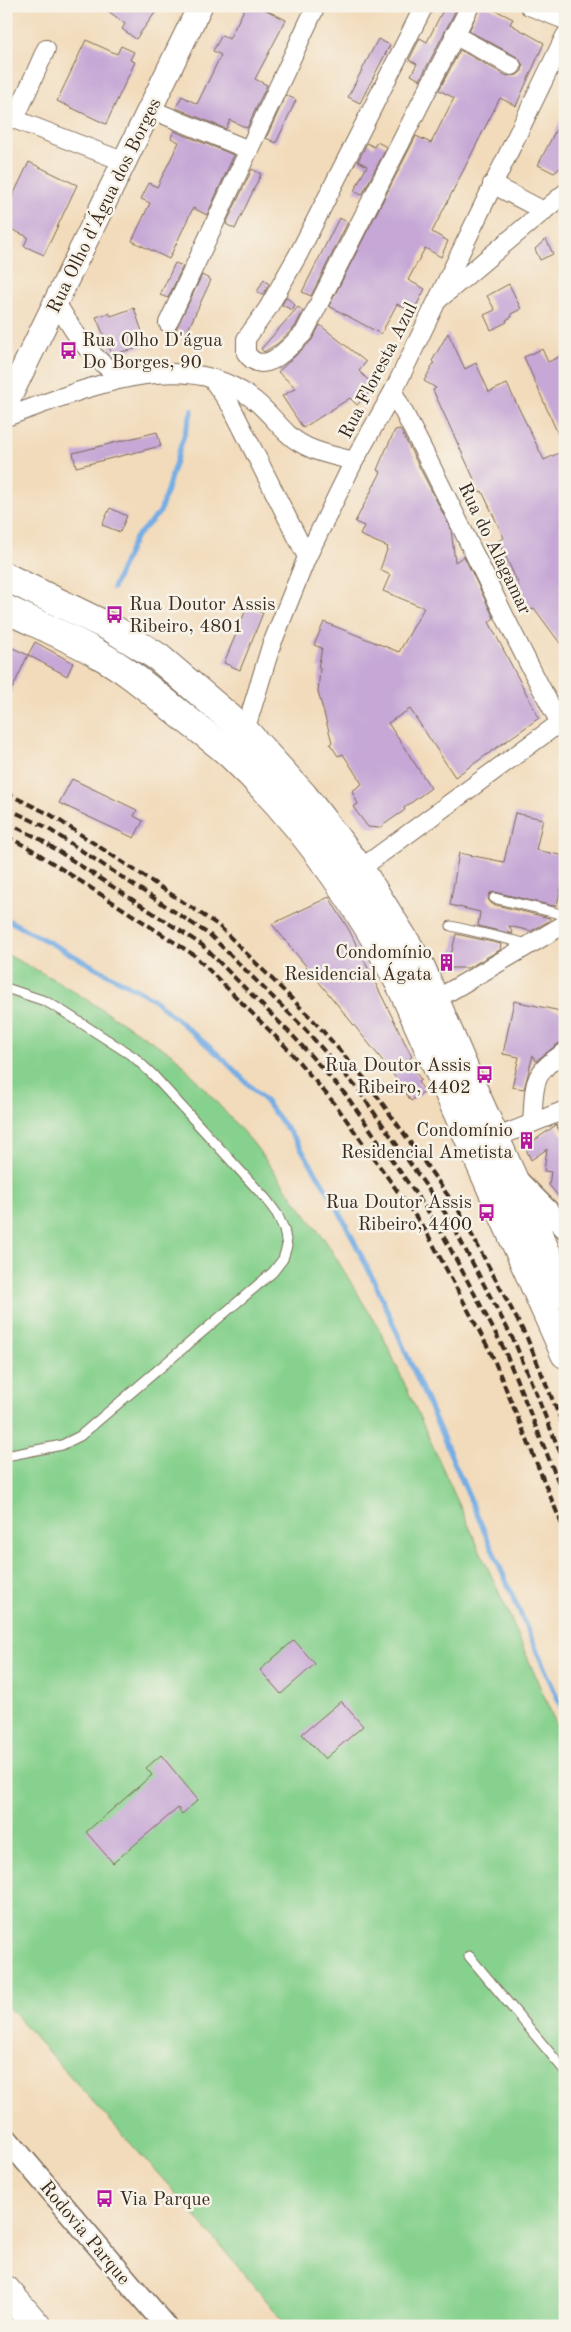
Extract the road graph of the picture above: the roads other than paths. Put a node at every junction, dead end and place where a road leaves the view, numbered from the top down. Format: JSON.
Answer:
{"nodes":[{"id":1,"x":200,"y":6,"type":"edge"},
{"id":2,"x":316,"y":6,"type":"edge"},
{"id":3,"x":424,"y":6,"type":"edge"},
{"id":4,"x":470,"y":6,"type":"edge"},
{"id":5,"x":528,"y":6,"type":"edge"},
{"id":6,"x":565,"y":20,"type":"edge"},
{"id":7,"x":454,"y":35,"type":"junction"},
{"id":8,"x":565,"y":36,"type":"edge"},
{"id":9,"x":46,"y":50,"type":"dead end"},
{"id":10,"x":512,"y":66,"type":"dead end"},
{"id":11,"x":150,"y":109,"type":"junction"},
{"id":12,"x":11,"y":118,"type":"edge"},
{"id":13,"x":249,"y":150,"type":"junction"},
{"id":14,"x":125,"y":162,"type":"junction"},
{"id":15,"x":492,"y":184,"type":"junction"},
{"id":16,"x":565,"y":194,"type":"edge"},
{"id":17,"x":544,"y":211,"type":"junction"},
{"id":18,"x":56,"y":302,"type":"junction"},
{"id":19,"x":435,"y":303,"type":"junction"},
{"id":20,"x":168,"y":323,"type":"dead end"},
{"id":21,"x":122,"y":378,"type":"junction"},
{"id":22,"x":212,"y":379,"type":"junction"},
{"id":23,"x":392,"y":392,"type":"junction"},
{"id":24,"x":6,"y":404,"type":"edge"},
{"id":25,"x":6,"y":417,"type":"edge"},
{"id":26,"x":354,"y":461,"type":"junction"},
{"id":27,"x":307,"y":557,"type":"junction"},
{"id":28,"x":6,"y":578,"type":"edge"},
{"id":29,"x":6,"y":609,"type":"edge"},
{"id":30,"x":562,"y":721,"type":"edge"},
{"id":31,"x":245,"y":731,"type":"junction"},
{"id":32,"x":360,"y":869,"type":"junction"},
{"id":33,"x":494,"y":898,"type":"dead end"},
{"id":34,"x":565,"y":915,"type":"edge"},
{"id":35,"x":565,"y":924,"type":"edge"},
{"id":36,"x":451,"y":926,"type":"dead end"},
{"id":37,"x":531,"y":945,"type":"junction"},
{"id":38,"x":6,"y":988,"type":"edge"},
{"id":39,"x":435,"y":1000,"type":"junction"},
{"id":40,"x":565,"y":1052,"type":"edge"},
{"id":41,"x":562,"y":1114,"type":"edge"},
{"id":42,"x":532,"y":1124,"type":"junction"},
{"id":43,"x":495,"y":1138,"type":"junction"},
{"id":44,"x":511,"y":1173,"type":"junction"},
{"id":45,"x":565,"y":1228,"type":"edge"},
{"id":46,"x":565,"y":1294,"type":"edge"},
{"id":47,"x":565,"y":1354,"type":"edge"},
{"id":48,"x":6,"y":1456,"type":"edge"},
{"id":49,"x":469,"y":1956,"type":"dead end"},
{"id":50,"x":565,"y":2071,"type":"edge"},
{"id":51,"x":6,"y":2138,"type":"edge"},
{"id":52,"x":6,"y":2290,"type":"edge"},
{"id":53,"x":37,"y":2326,"type":"edge"},
{"id":54,"x":166,"y":2326,"type":"edge"}],
"edges":[{"from":1,"to":11,"type":"main road","name":"Rua Olho d'Água dos Borges"},
{"from":2,"to":13,"type":"street"},
{"from":3,"to":7,"type":"street"},
{"from":4,"to":7,"type":"street"},
{"from":5,"to":6,"type":"street"},
{"from":7,"to":10,"type":"street"},
{"from":8,"to":15,"type":"street","name":"Rua Floresta Azul"},
{"from":9,"to":12,"type":"street"},
{"from":11,"to":13,"type":"street"},
{"from":11,"to":14,"type":"main road","name":"Rua Olho d'Água dos Borges"},
{"from":12,"to":14,"type":"street"},
{"from":13,"to":20,"type":"street"},
{"from":14,"to":18,"type":"main road","name":"Rua Olho d'Água dos Borges"},
{"from":15,"to":17,"type":"street"},
{"from":15,"to":19,"type":"street","name":"Rua Floresta Azul"},
{"from":16,"to":17,"type":"street"},
{"from":17,"to":19,"type":"street"},
{"from":18,"to":21,"type":"street"},
{"from":18,"to":24,"type":"main road","name":"Rua Olho d'Água dos Borges"},
{"from":19,"to":23,"type":"street","name":"Rua Floresta Azul"},
{"from":21,"to":22,"type":"street"},
{"from":21,"to":25,"type":"street"},
{"from":22,"to":26,"type":"street"},
{"from":22,"to":27,"type":"street"},
{"from":23,"to":26,"type":"street","name":"Rua Floresta Azul"},
{"from":23,"to":30,"type":"street","name":"Rua do Alagamar"},
{"from":26,"to":27,"type":"street","name":"Rua Floresta Azul"},
{"from":27,"to":31,"type":"street","name":"Rua Floresta Azul"},
{"from":28,"to":31,"type":"main road"},
{"from":29,"to":47,"type":"main road"},
{"from":30,"to":32,"type":"street"},
{"from":31,"to":32,"type":"main road"},
{"from":32,"to":39,"type":"main road"},
{"from":33,"to":34,"type":"lane"},
{"from":35,"to":37,"type":"street"},
{"from":36,"to":37,"type":"lane"},
{"from":37,"to":39,"type":"street"},
{"from":38,"to":48,"type":"lane"},
{"from":39,"to":43,"type":"main road"},
{"from":40,"to":42,"type":"street"},
{"from":41,"to":42,"type":"street"},
{"from":42,"to":43,"type":"street"},
{"from":43,"to":44,"type":"main road"},
{"from":44,"to":45,"type":"street"},
{"from":44,"to":46,"type":"main road"},
{"from":49,"to":50,"type":"lane"},
{"from":51,"to":54,"type":"street","name":"Rodovia Parque"},
{"from":52,"to":53,"type":"main road"}]}
